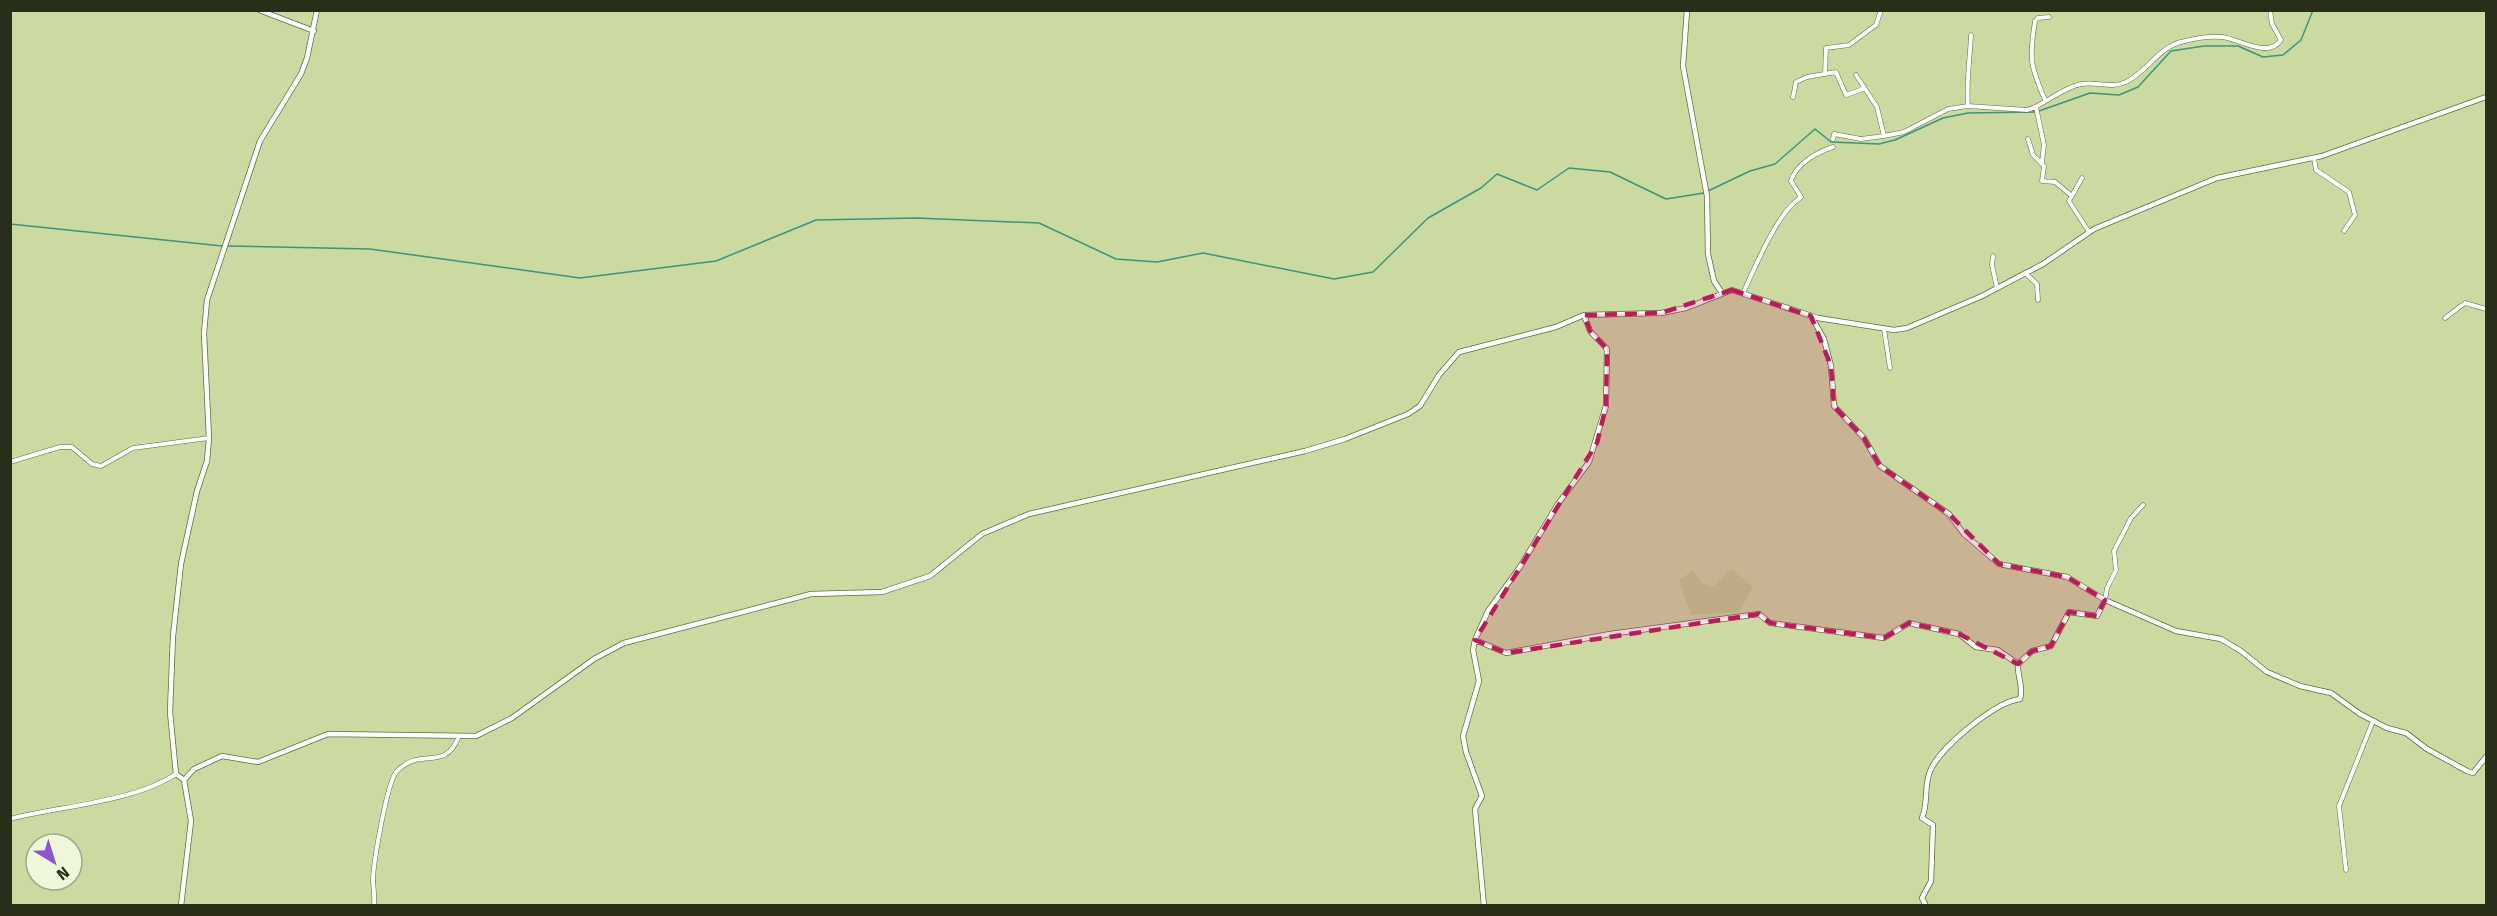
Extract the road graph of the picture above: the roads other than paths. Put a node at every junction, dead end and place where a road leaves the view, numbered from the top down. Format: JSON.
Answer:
{"nodes":[{"id":1,"x":260,"y":10,"type":"edge"},
{"id":2,"x":317,"y":10,"type":"edge"},
{"id":3,"x":1687,"y":10,"type":"edge"},
{"id":4,"x":1881,"y":10,"type":"edge"},
{"id":5,"x":2270,"y":10,"type":"edge"},
{"id":6,"x":2049,"y":17,"type":"dead end"},
{"id":7,"x":314,"y":31,"type":"junction"},
{"id":8,"x":1971,"y":35,"type":"dead end"},
{"id":9,"x":1825,"y":74,"type":"junction"},
{"id":10,"x":1856,"y":75,"type":"dead end"},
{"id":11,"x":1863,"y":88,"type":"junction"},
{"id":12,"x":1793,"y":97,"type":"dead end"},
{"id":13,"x":2487,"y":97,"type":"edge"},
{"id":14,"x":2045,"y":100,"type":"junction"},
{"id":15,"x":1968,"y":106,"type":"junction"},
{"id":16,"x":2037,"y":109,"type":"junction"},
{"id":17,"x":1884,"y":136,"type":"junction"},
{"id":18,"x":1833,"y":139,"type":"dead end"},
{"id":19,"x":2028,"y":139,"type":"dead end"},
{"id":20,"x":1833,"y":147,"type":"dead end"},
{"id":21,"x":2313,"y":158,"type":"junction"},
{"id":22,"x":2042,"y":162,"type":"junction"},
{"id":23,"x":2082,"y":178,"type":"dead end"},
{"id":24,"x":2072,"y":196,"type":"junction"},
{"id":25,"x":2344,"y":231,"type":"dead end"},
{"id":26,"x":2089,"y":232,"type":"junction"},
{"id":27,"x":1993,"y":256,"type":"dead end"},
{"id":28,"x":2025,"y":273,"type":"junction"},
{"id":29,"x":1997,"y":288,"type":"junction"},
{"id":30,"x":1722,"y":293,"type":"junction"},
{"id":31,"x":1743,"y":293,"type":"junction"},
{"id":32,"x":2038,"y":300,"type":"dead end"},
{"id":33,"x":2487,"y":309,"type":"edge"},
{"id":34,"x":1584,"y":315,"type":"junction"},
{"id":35,"x":1811,"y":316,"type":"junction"},
{"id":36,"x":2445,"y":318,"type":"dead end"},
{"id":37,"x":1884,"y":328,"type":"junction"},
{"id":38,"x":1890,"y":368,"type":"dead end"},
{"id":39,"x":209,"y":438,"type":"junction"},
{"id":40,"x":10,"y":462,"type":"edge"},
{"id":41,"x":2143,"y":505,"type":"dead end"},
{"id":42,"x":2105,"y":600,"type":"junction"},
{"id":43,"x":1474,"y":640,"type":"junction"},
{"id":44,"x":2018,"y":664,"type":"junction"},
{"id":45,"x":2373,"y":721,"type":"junction"},
{"id":46,"x":459,"y":736,"type":"junction"},
{"id":47,"x":2487,"y":757,"type":"edge"},
{"id":48,"x":176,"y":774,"type":"junction"},
{"id":49,"x":184,"y":780,"type":"junction"},
{"id":50,"x":10,"y":819,"type":"edge"},
{"id":51,"x":2346,"y":870,"type":"dead end"},
{"id":52,"x":181,"y":906,"type":"edge"},
{"id":53,"x":374,"y":906,"type":"edge"},
{"id":54,"x":1484,"y":906,"type":"edge"},
{"id":55,"x":1926,"y":906,"type":"edge"}],
"edges":[{"from":1,"to":7,"type":"street"},
{"from":2,"to":7,"type":"street"},
{"from":3,"to":30,"type":"street"},
{"from":4,"to":9,"type":"street"},
{"from":5,"to":14,"type":"street"},
{"from":6,"to":14,"type":"street"},
{"from":7,"to":39,"type":"street"},
{"from":8,"to":15,"type":"street"},
{"from":9,"to":11,"type":"street"},
{"from":9,"to":12,"type":"street"},
{"from":10,"to":11,"type":"street"},
{"from":11,"to":17,"type":"street"},
{"from":13,"to":21,"type":"street"},
{"from":14,"to":16,"type":"street"},
{"from":15,"to":16,"type":"street"},
{"from":15,"to":17,"type":"street"},
{"from":16,"to":22,"type":"street"},
{"from":17,"to":18,"type":"street"},
{"from":19,"to":22,"type":"street"},
{"from":20,"to":31,"type":"street"},
{"from":21,"to":25,"type":"street"},
{"from":21,"to":26,"type":"street"},
{"from":22,"to":24,"type":"street"},
{"from":23,"to":24,"type":"street"},
{"from":24,"to":26,"type":"street"},
{"from":26,"to":28,"type":"street"},
{"from":27,"to":29,"type":"street"},
{"from":28,"to":29,"type":"street"},
{"from":28,"to":32,"type":"street"},
{"from":29,"to":37,"type":"street"},
{"from":30,"to":31,"type":"street"},
{"from":30,"to":34,"type":"street"},
{"from":31,"to":35,"type":"street"},
{"from":33,"to":36,"type":"street"},
{"from":34,"to":43,"type":"street"},
{"from":34,"to":46,"type":"street"},
{"from":35,"to":37,"type":"street"},
{"from":35,"to":42,"type":"street"},
{"from":37,"to":38,"type":"street"},
{"from":39,"to":40,"type":"street"},
{"from":39,"to":48,"type":"street"},
{"from":41,"to":42,"type":"street"},
{"from":42,"to":44,"type":"street"},
{"from":42,"to":45,"type":"street"},
{"from":43,"to":44,"type":"street"},
{"from":43,"to":54,"type":"street"},
{"from":44,"to":55,"type":"street"},
{"from":45,"to":47,"type":"street"},
{"from":45,"to":51,"type":"street"},
{"from":46,"to":49,"type":"street"},
{"from":46,"to":53,"type":"street"},
{"from":48,"to":49,"type":"street"},
{"from":48,"to":50,"type":"street"},
{"from":49,"to":52,"type":"street"}]}
